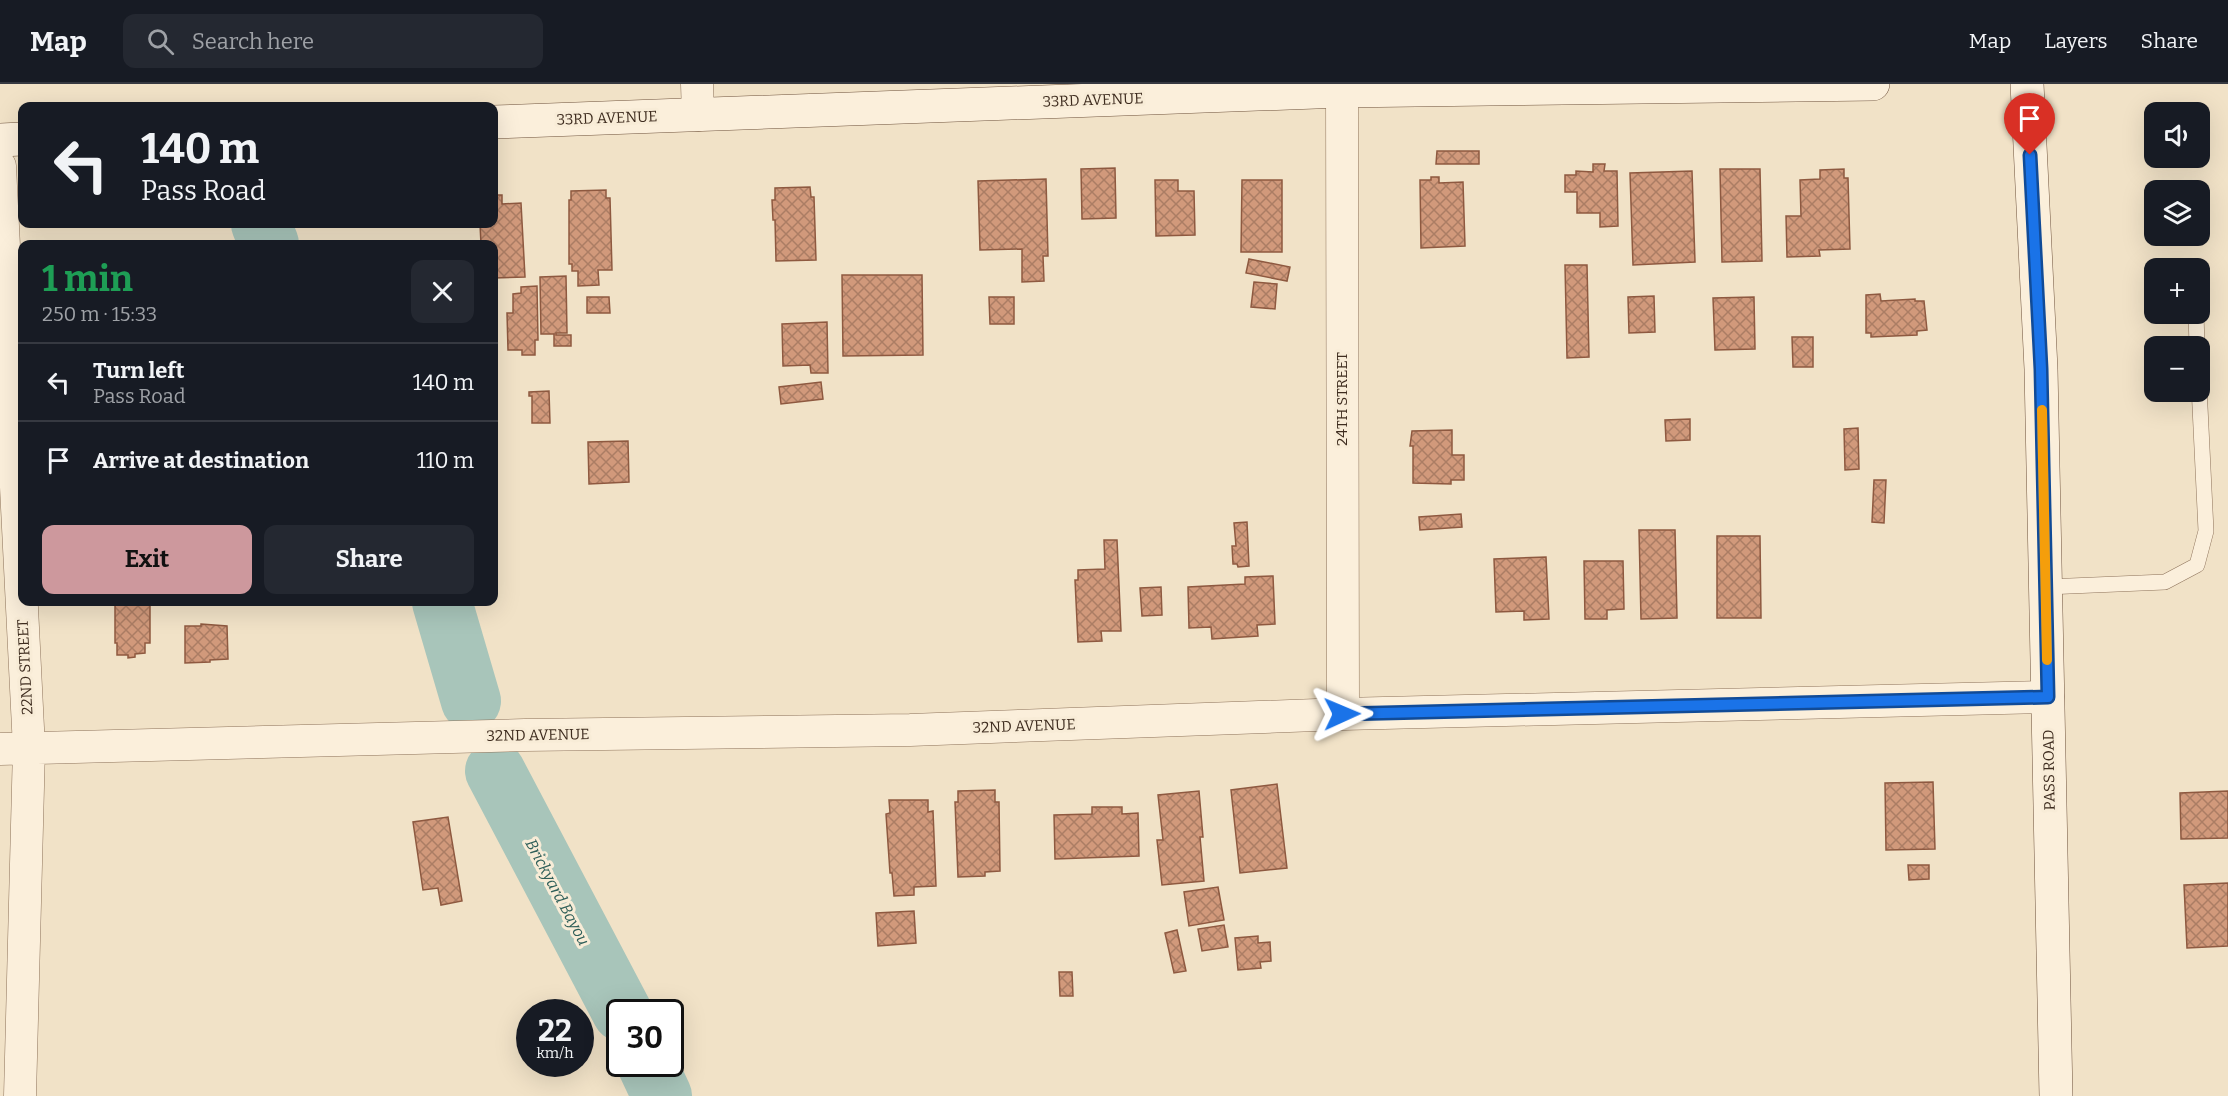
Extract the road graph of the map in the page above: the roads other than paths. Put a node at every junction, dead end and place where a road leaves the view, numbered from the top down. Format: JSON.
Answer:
{"nodes":[{"id":1,"x":1873,"y":84,"type":"edge"},
{"id":2,"x":2026,"y":84,"type":"edge"},
{"id":3,"x":1342,"y":88,"type":"edge"},
{"id":4,"x":697,"y":99,"type":"edge"},
{"id":5,"x":498,"y":122,"type":"edge"},
{"id":6,"x":18,"y":139,"type":"edge"},
{"id":7,"x":0,"y":140,"type":"edge"},
{"id":8,"x":0,"y":166,"type":"edge"},
{"id":9,"x":2200,"y":402,"type":"edge"},
{"id":10,"x":2046,"y":587,"type":"junction"},
{"id":11,"x":2048,"y":697,"type":"junction"},
{"id":12,"x":1342,"y":714,"type":"junction"},
{"id":13,"x":14,"y":748,"type":"edge"},
{"id":14,"x":20,"y":1096,"type":"edge"},
{"id":15,"x":2056,"y":1096,"type":"edge"}],
"edges":[{"from":1,"to":3,"type":"street","name":"33RD AVENUE"},
{"from":2,"to":10,"type":"street","name":"PASS ROAD"},
{"from":3,"to":4,"type":"street","name":"33RD AVENUE"},
{"from":3,"to":12,"type":"street","name":"24TH STREET"},
{"from":4,"to":5,"type":"street","name":"33RD AVENUE"},
{"from":6,"to":7,"type":"street"},
{"from":8,"to":13,"type":"street","name":"22ND STREET"},
{"from":9,"to":10,"type":"lane"},
{"from":10,"to":11,"type":"street","name":"PASS ROAD"},
{"from":11,"to":12,"type":"street","name":"32ND AVENUE"},
{"from":11,"to":15,"type":"street","name":"PASS ROAD"},
{"from":12,"to":13,"type":"street","name":"32ND AVENUE"},
{"from":13,"to":14,"type":"street","name":"22ND STREET"}]}
